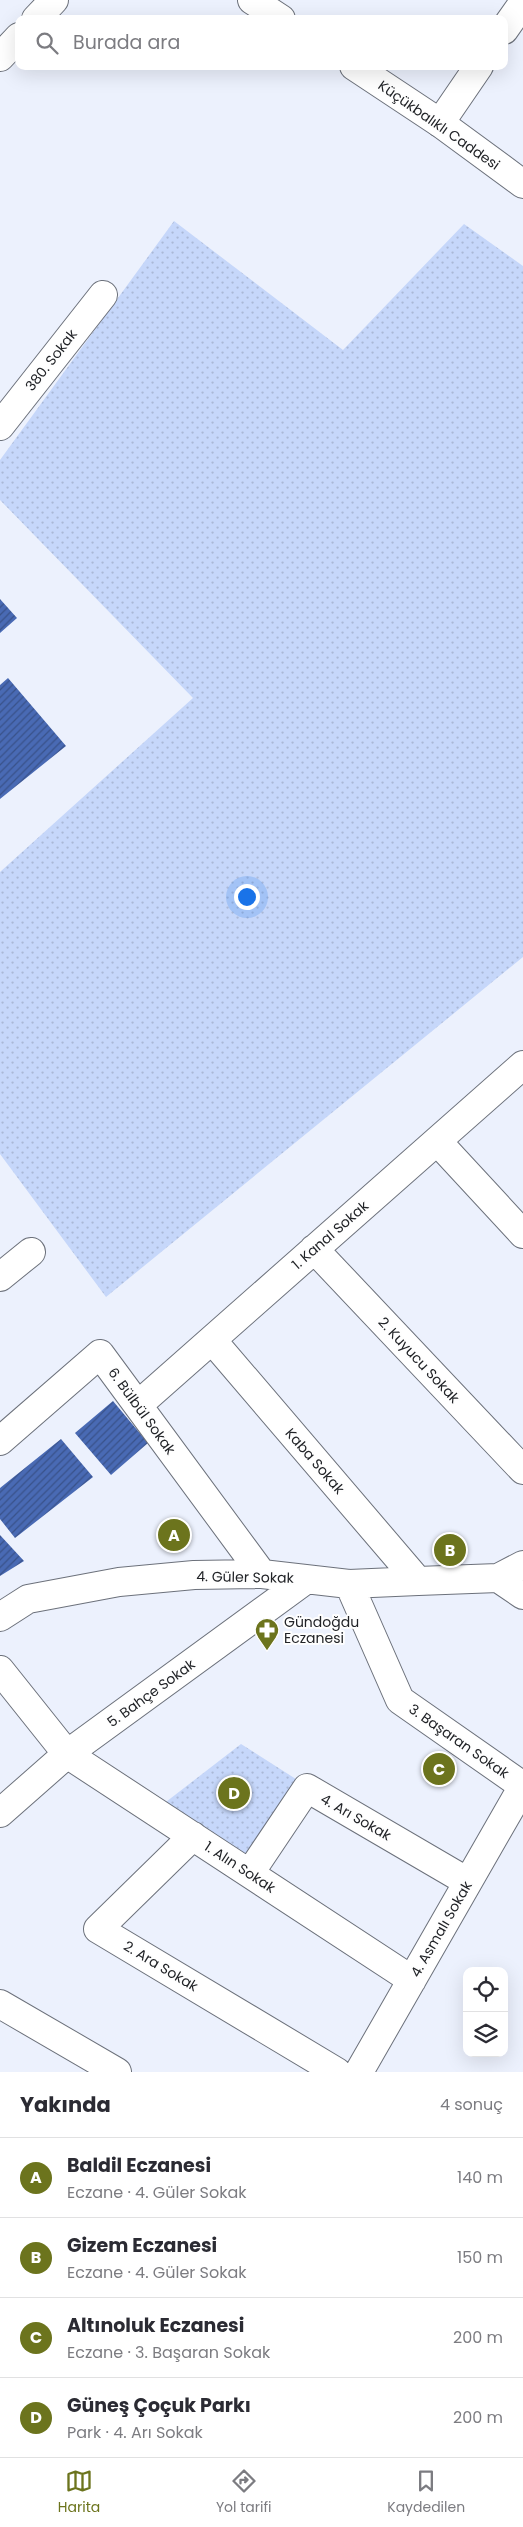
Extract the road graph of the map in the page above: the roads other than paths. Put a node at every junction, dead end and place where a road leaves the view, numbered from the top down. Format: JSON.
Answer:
{"nodes":[{"id":1,"x":54,"y":0,"type":"edge"},
{"id":2,"x":523,"y":4,"type":"edge"},
{"id":3,"x":40,"y":15,"type":"edge"},
{"id":4,"x":508,"y":25,"type":"edge"},
{"id":5,"x":15,"y":41,"type":"edge"},
{"id":6,"x":0,"y":57,"type":"edge"},
{"id":7,"x":360,"y":70,"type":"edge"},
{"id":8,"x":477,"y":70,"type":"edge"},
{"id":9,"x":440,"y":123,"type":"junction"},
{"id":10,"x":523,"y":184,"type":"edge"},
{"id":11,"x":103,"y":295,"type":"dead end"},
{"id":12,"x":0,"y":426,"type":"edge"},
{"id":13,"x":523,"y":1065,"type":"edge"},
{"id":14,"x":437,"y":1141,"type":"junction"},
{"id":15,"x":523,"y":1234,"type":"edge"},
{"id":16,"x":314,"y":1249,"type":"junction"},
{"id":17,"x":31,"y":1252,"type":"dead end"},
{"id":18,"x":0,"y":1278,"type":"edge"},
{"id":19,"x":212,"y":1340,"type":"junction"},
{"id":20,"x":138,"y":1405,"type":"junction"},
{"id":21,"x":0,"y":1440,"type":"edge"},
{"id":22,"x":523,"y":1470,"type":"edge"},
{"id":23,"x":523,"y":1565,"type":"edge"},
{"id":24,"x":262,"y":1574,"type":"junction"},
{"id":25,"x":498,"y":1578,"type":"junction"},
{"id":26,"x":307,"y":1579,"type":"junction"},
{"id":27,"x":418,"y":1581,"type":"junction"},
{"id":28,"x":349,"y":1584,"type":"junction"},
{"id":29,"x":523,"y":1595,"type":"edge"},
{"id":30,"x":0,"y":1617,"type":"edge"},
{"id":31,"x":0,"y":1670,"type":"edge"},
{"id":32,"x":67,"y":1754,"type":"junction"},
{"id":33,"x":523,"y":1786,"type":"edge"},
{"id":34,"x":0,"y":1812,"type":"edge"},
{"id":35,"x":193,"y":1836,"type":"junction"},
{"id":36,"x":250,"y":1873,"type":"junction"},
{"id":37,"x":468,"y":1882,"type":"junction"},
{"id":38,"x":412,"y":1980,"type":"junction"},
{"id":39,"x":0,"y":2004,"type":"edge"},
{"id":40,"x":117,"y":2072,"type":"edge"},
{"id":41,"x":337,"y":2072,"type":"edge"},
{"id":42,"x":359,"y":2072,"type":"edge"}],
"edges":[{"from":1,"to":3,"type":"street"},
{"from":2,"to":4,"type":"street"},
{"from":5,"to":6,"type":"street"},
{"from":7,"to":9,"type":"street","name":"Küçükbalıklı Caddesi"},
{"from":8,"to":9,"type":"street"},
{"from":9,"to":10,"type":"street","name":"Küçükbalıklı Caddesi"},
{"from":11,"to":12,"type":"street","name":"380. Sokak"},
{"from":13,"to":14,"type":"street","name":"1. Kanal Sokak"},
{"from":14,"to":15,"type":"street"},
{"from":14,"to":16,"type":"street","name":"1. Kanal Sokak"},
{"from":16,"to":19,"type":"street","name":"1. Kanal Sokak"},
{"from":16,"to":22,"type":"street","name":"2. Kuyucu Sokak"},
{"from":17,"to":18,"type":"street"},
{"from":19,"to":20,"type":"street","name":"1. Kanal Sokak"},
{"from":19,"to":27,"type":"street","name":"Kaba Sokak"},
{"from":20,"to":21,"type":"street","name":"6. Bülbül Sokak"},
{"from":20,"to":24,"type":"street","name":"6. Bülbül Sokak"},
{"from":23,"to":25,"type":"street","name":"4. Güler Sokak"},
{"from":24,"to":26,"type":"street","name":"4. Güler Sokak"},
{"from":24,"to":30,"type":"street","name":"4. Güler Sokak"},
{"from":25,"to":27,"type":"street","name":"4. Güler Sokak"},
{"from":25,"to":29,"type":"street"},
{"from":26,"to":28,"type":"street","name":"4. Güler Sokak"},
{"from":26,"to":32,"type":"street","name":"5. Bahçe Sokak"},
{"from":27,"to":28,"type":"street","name":"4. Güler Sokak"},
{"from":28,"to":33,"type":"street","name":"3. Başaran Sokak"},
{"from":31,"to":32,"type":"street","name":"1. Alın Sokak"},
{"from":32,"to":34,"type":"street","name":"5. Bahçe Sokak"},
{"from":32,"to":35,"type":"street","name":"1. Alın Sokak"},
{"from":33,"to":37,"type":"street","name":"4. Asmalı Sokak"},
{"from":35,"to":36,"type":"street","name":"1. Alın Sokak"},
{"from":35,"to":41,"type":"street","name":"2. Ara Sokak"},
{"from":36,"to":37,"type":"street","name":"4. Arı Sokak"},
{"from":36,"to":38,"type":"street","name":"1. Alın Sokak"},
{"from":37,"to":38,"type":"street","name":"4. Asmalı Sokak"},
{"from":38,"to":42,"type":"street","name":"4. Asmalı Sokak"},
{"from":39,"to":40,"type":"street"}]}
